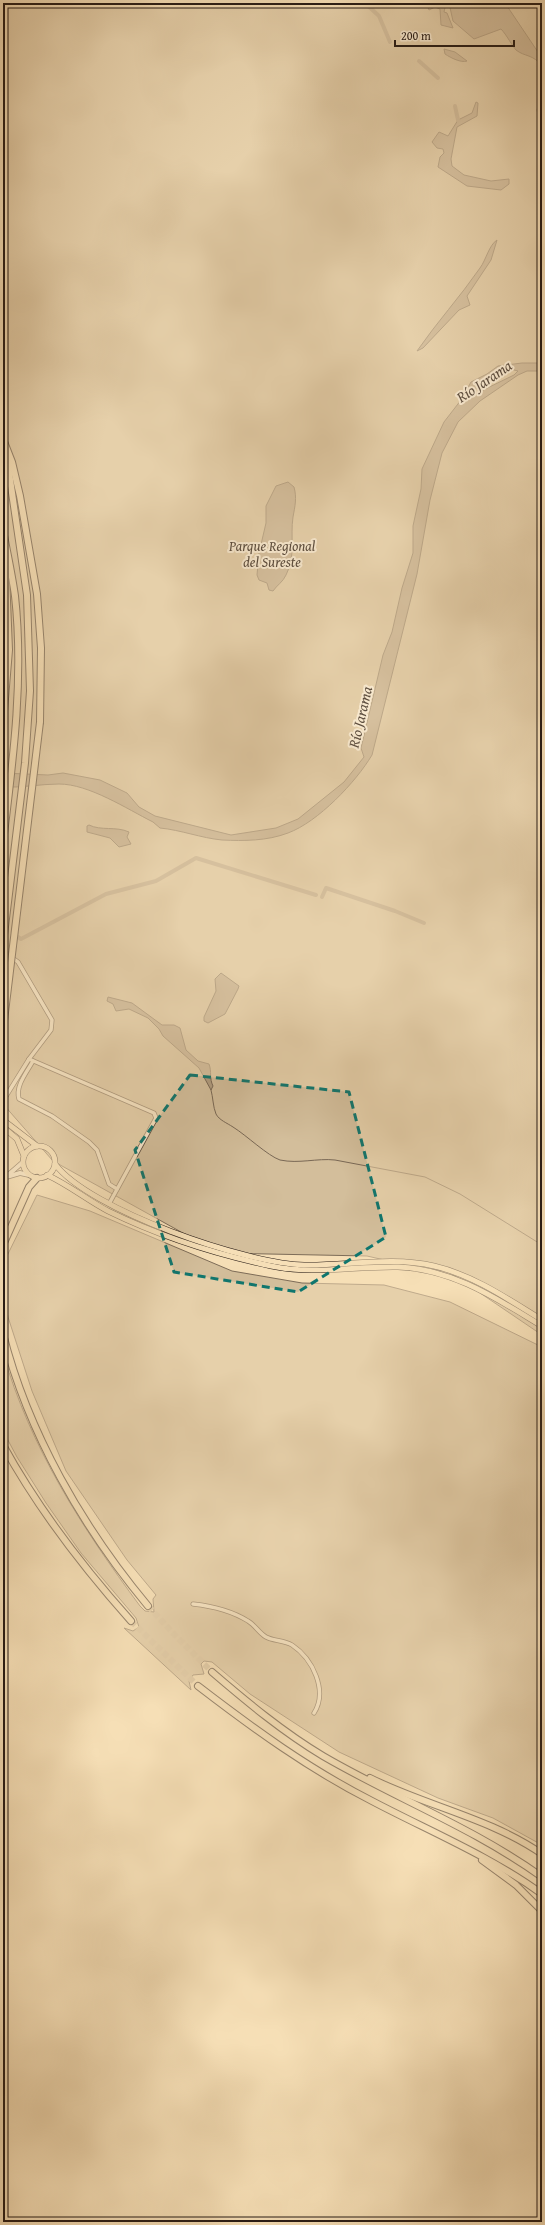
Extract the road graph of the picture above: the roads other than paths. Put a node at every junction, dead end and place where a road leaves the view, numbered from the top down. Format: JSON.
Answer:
{"nodes":[{"id":1,"x":4,"y":442,"type":"edge"},
{"id":2,"x":3,"y":530,"type":"edge"},
{"id":3,"x":5,"y":540,"type":"junction"},
{"id":4,"x":3,"y":720,"type":"edge"},
{"id":5,"x":3,"y":723,"type":"edge"},
{"id":6,"x":3,"y":842,"type":"edge"},
{"id":7,"x":3,"y":943,"type":"edge"},
{"id":8,"x":3,"y":948,"type":"edge"},
{"id":9,"x":3,"y":1029,"type":"edge"},
{"id":10,"x":29,"y":1059,"type":"junction"},
{"id":11,"x":34,"y":1061,"type":"junction"},
{"id":12,"x":3,"y":1101,"type":"edge"},
{"id":13,"x":3,"y":1120,"type":"edge"},
{"id":14,"x":3,"y":1127,"type":"edge"},
{"id":15,"x":37,"y":1146,"type":"junction"},
{"id":16,"x":24,"y":1156,"type":"junction"},
{"id":17,"x":23,"y":1162,"type":"junction"},
{"id":18,"x":55,"y":1164,"type":"junction"},
{"id":19,"x":29,"y":1175,"type":"junction"},
{"id":20,"x":48,"y":1175,"type":"junction"},
{"id":21,"x":5,"y":1177,"type":"edge"},
{"id":22,"x":37,"y":1178,"type":"junction"},
{"id":23,"x":117,"y":1189,"type":"junction"},
{"id":24,"x":109,"y":1204,"type":"junction"},
{"id":25,"x":3,"y":1246,"type":"edge"},
{"id":26,"x":542,"y":1320,"type":"edge"},
{"id":27,"x":542,"y":1326,"type":"edge"},
{"id":28,"x":3,"y":1334,"type":"edge"},
{"id":29,"x":3,"y":1444,"type":"edge"},
{"id":30,"x":193,"y":1604,"type":"dead end"},
{"id":31,"x":148,"y":1606,"type":"tunnel mouth"},
{"id":32,"x":131,"y":1621,"type":"tunnel mouth"},
{"id":33,"x":212,"y":1672,"type":"tunnel mouth"},
{"id":34,"x":198,"y":1686,"type":"tunnel mouth"},
{"id":35,"x":314,"y":1713,"type":"dead end"},
{"id":36,"x":321,"y":1755,"type":"junction"},
{"id":37,"x":470,"y":1850,"type":"junction"},
{"id":38,"x":542,"y":1854,"type":"edge"},
{"id":39,"x":542,"y":1878,"type":"edge"},
{"id":40,"x":542,"y":1894,"type":"edge"},
{"id":41,"x":542,"y":1912,"type":"edge"}],
"edges":[{"from":1,"to":7,"type":"highway"},
{"from":1,"to":9,"type":"highway","bridge":true},
{"from":2,"to":3,"type":"highway"},
{"from":3,"to":4,"type":"highway"},
{"from":3,"to":6,"type":"highway"},
{"from":4,"to":5,"type":"highway"},
{"from":8,"to":10,"type":"street"},
{"from":10,"to":11,"type":"street"},
{"from":10,"to":12,"type":"street"},
{"from":11,"to":23,"type":"street"},
{"from":11,"to":23,"type":"street"},
{"from":13,"to":15,"type":"main road"},
{"from":14,"to":16,"type":"main road"},
{"from":15,"to":16,"type":"main road"},
{"from":15,"to":18,"type":"main road"},
{"from":16,"to":17,"type":"main road"},
{"from":17,"to":19,"type":"main road"},
{"from":17,"to":21,"type":"street"},
{"from":18,"to":20,"type":"main road"},
{"from":18,"to":24,"type":"main road"},
{"from":19,"to":21,"type":"street"},
{"from":19,"to":22,"type":"main road"},
{"from":20,"to":22,"type":"main road"},
{"from":20,"to":27,"type":"main road"},
{"from":22,"to":25,"type":"highway"},
{"from":23,"to":24,"type":"street"},
{"from":24,"to":26,"type":"main road"},
{"from":28,"to":31,"type":"highway"},
{"from":29,"to":32,"type":"highway"},
{"from":30,"to":35,"type":"street"},
{"from":33,"to":36,"type":"highway"},
{"from":34,"to":37,"type":"highway"},
{"from":36,"to":38,"type":"highway"},
{"from":36,"to":39,"type":"highway"},
{"from":37,"to":40,"type":"highway"},
{"from":37,"to":41,"type":"highway"}]}
